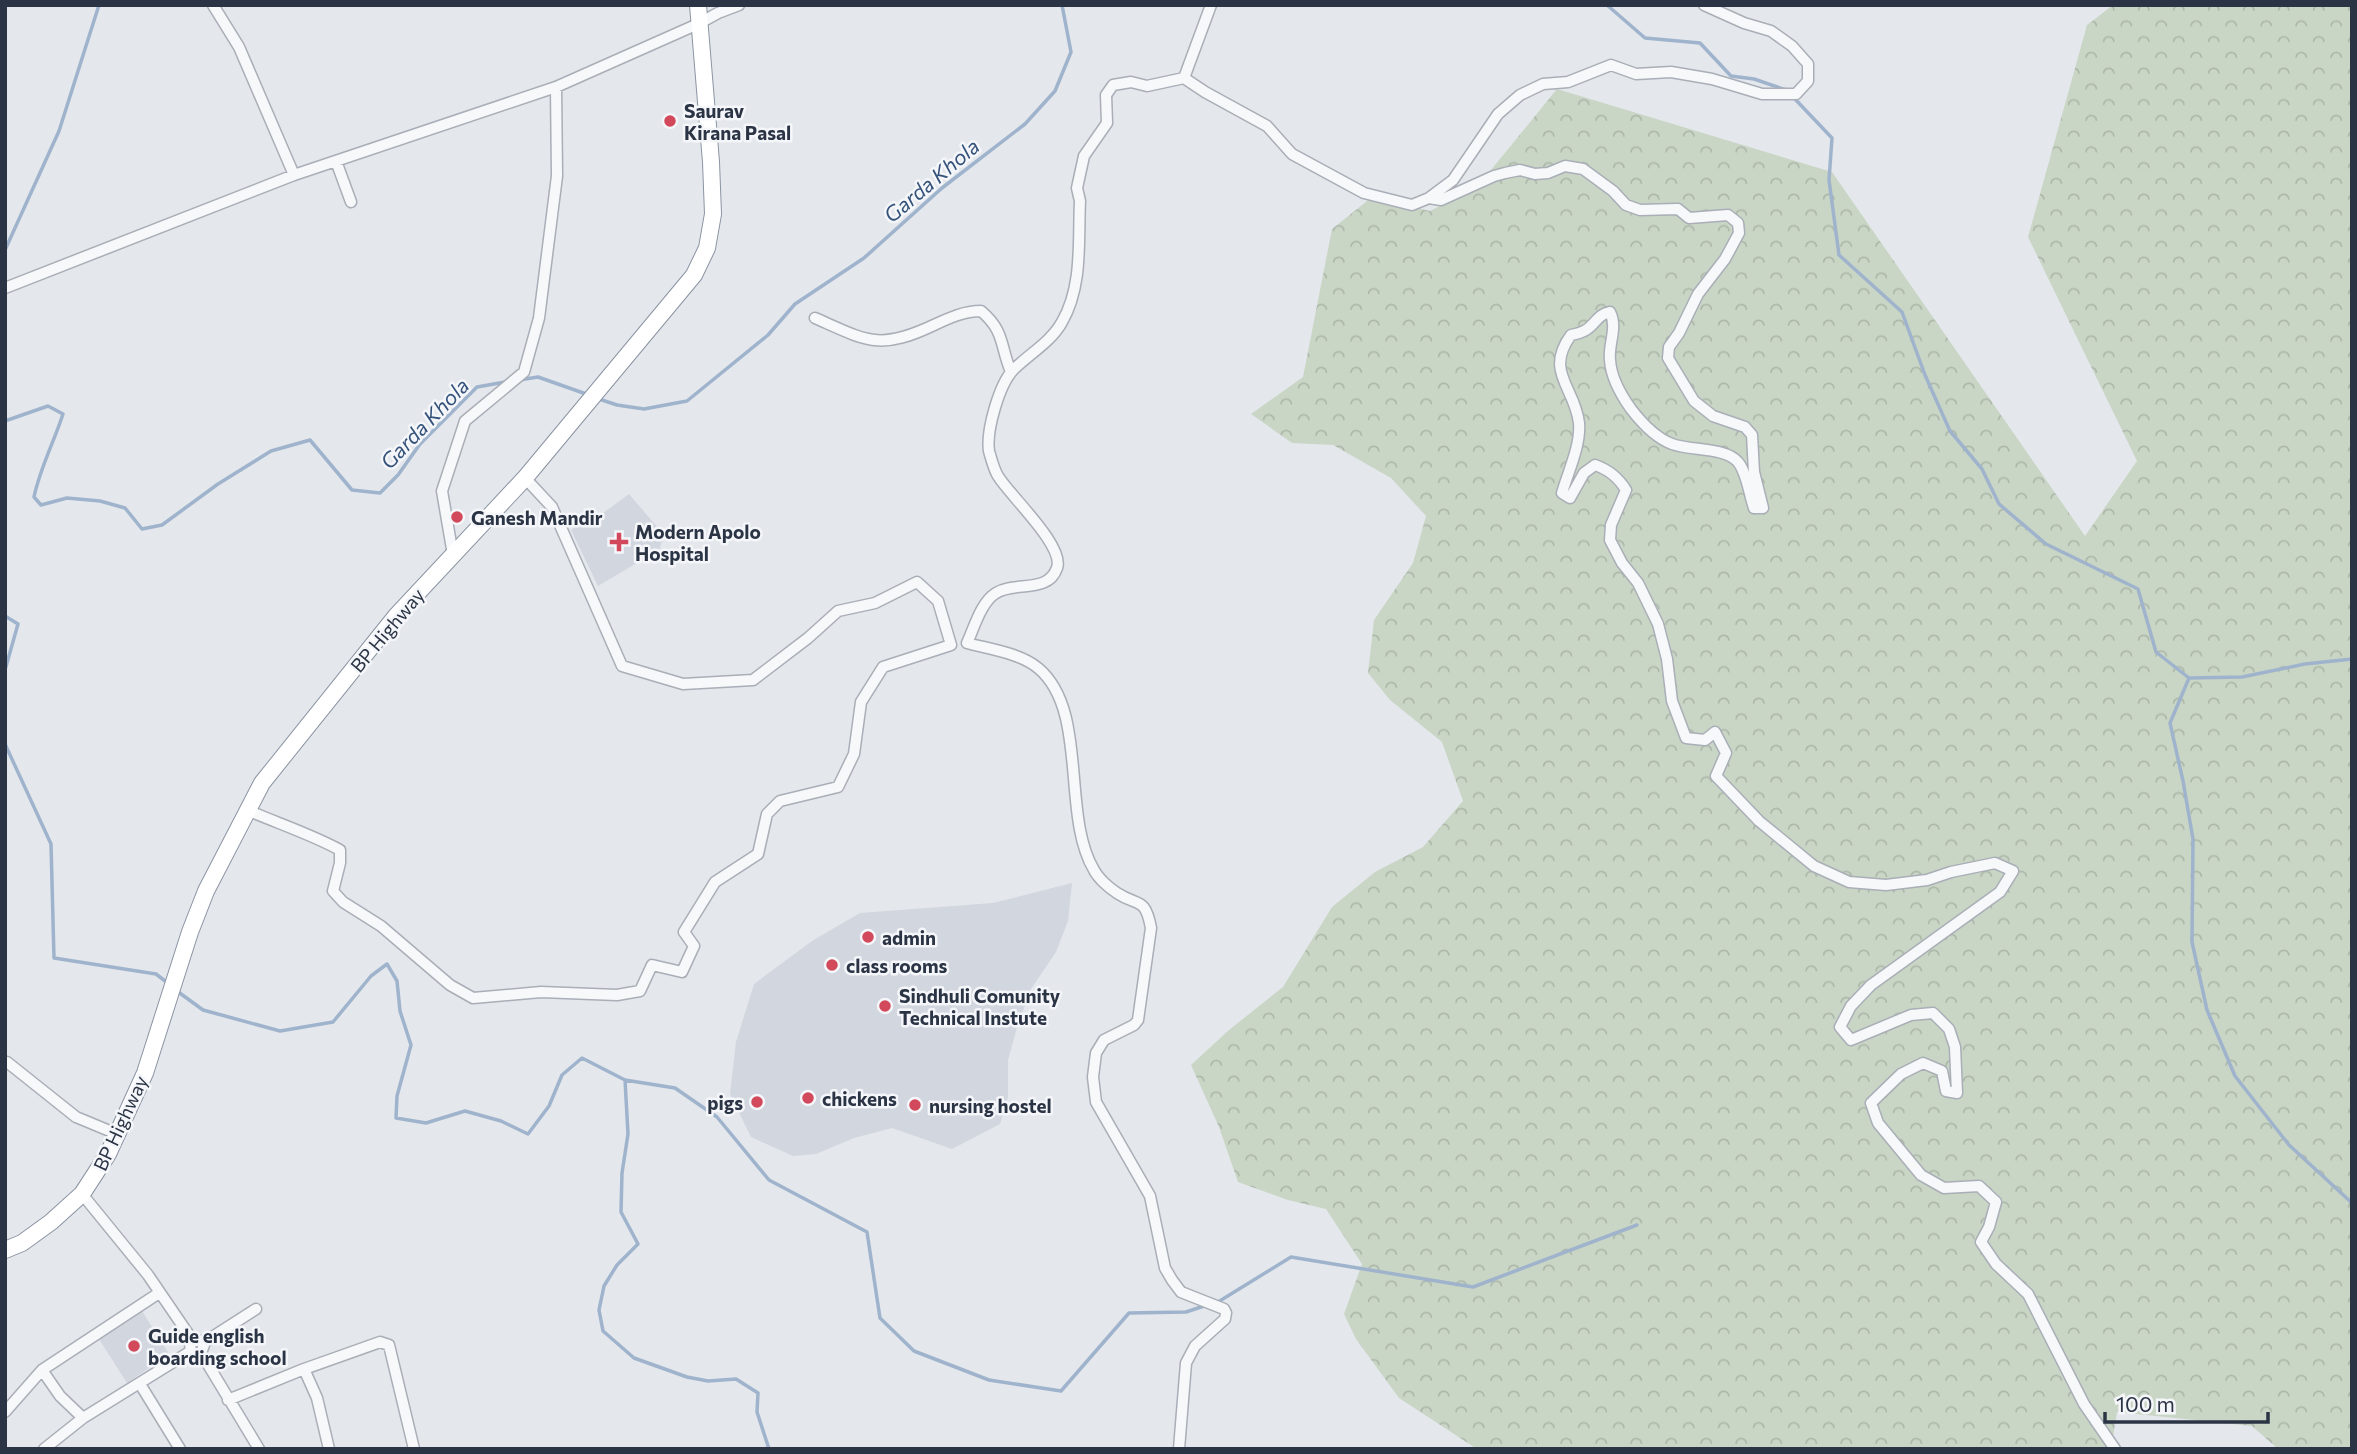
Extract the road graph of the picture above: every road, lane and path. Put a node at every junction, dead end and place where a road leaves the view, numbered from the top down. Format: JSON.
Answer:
{"nodes":[{"id":1,"x":213,"y":5,"type":"edge"},
{"id":2,"x":698,"y":5,"type":"edge"},
{"id":3,"x":739,"y":5,"type":"edge"},
{"id":4,"x":1211,"y":5,"type":"edge"},
{"id":5,"x":1704,"y":5,"type":"edge"},
{"id":6,"x":698,"y":24,"type":"junction"},
{"id":7,"x":1184,"y":78,"type":"junction"},
{"id":8,"x":556,"y":87,"type":"junction"},
{"id":9,"x":336,"y":161,"type":"junction"},
{"id":10,"x":294,"y":175,"type":"junction"},
{"id":11,"x":1429,"y":198,"type":"junction"},
{"id":12,"x":351,"y":202,"type":"dead end"},
{"id":13,"x":5,"y":288,"type":"edge"},
{"id":14,"x":815,"y":318,"type":"dead end"},
{"id":15,"x":1011,"y":372,"type":"junction"},
{"id":16,"x":525,"y":478,"type":"junction"},
{"id":17,"x":453,"y":555,"type":"junction"},
{"id":18,"x":967,"y":643,"type":"junction"},
{"id":19,"x":951,"y":645,"type":"junction"},
{"id":20,"x":247,"y":810,"type":"junction"},
{"id":21,"x":5,"y":1063,"type":"edge"},
{"id":22,"x":117,"y":1134,"type":"junction"},
{"id":23,"x":82,"y":1194,"type":"junction"},
{"id":24,"x":5,"y":1250,"type":"edge"},
{"id":25,"x":159,"y":1293,"type":"junction"},
{"id":26,"x":256,"y":1309,"type":"dead end"},
{"id":27,"x":197,"y":1347,"type":"junction"},
{"id":28,"x":304,"y":1369,"type":"junction"},
{"id":29,"x":42,"y":1370,"type":"junction"},
{"id":30,"x":140,"y":1384,"type":"junction"},
{"id":31,"x":228,"y":1399,"type":"junction"},
{"id":32,"x":5,"y":1412,"type":"edge"},
{"id":33,"x":83,"y":1418,"type":"junction"},
{"id":34,"x":44,"y":1449,"type":"edge"},
{"id":35,"x":180,"y":1449,"type":"edge"},
{"id":36,"x":259,"y":1449,"type":"edge"},
{"id":37,"x":329,"y":1449,"type":"edge"},
{"id":38,"x":414,"y":1449,"type":"edge"},
{"id":39,"x":1179,"y":1449,"type":"edge"},
{"id":40,"x":2115,"y":1449,"type":"edge"}],
"edges":[{"from":1,"to":10,"type":"street"},
{"from":2,"to":6,"type":"highway","name":"BP Highway"},
{"from":3,"to":6,"type":"street"},
{"from":4,"to":7,"type":"street"},
{"from":5,"to":11,"type":"street"},
{"from":6,"to":8,"type":"street"},
{"from":6,"to":16,"type":"highway","name":"BP Highway"},
{"from":7,"to":11,"type":"street"},
{"from":7,"to":15,"type":"street"},
{"from":8,"to":9,"type":"street"},
{"from":8,"to":17,"type":"street"},
{"from":9,"to":10,"type":"street"},
{"from":9,"to":12,"type":"street"},
{"from":10,"to":13,"type":"street"},
{"from":11,"to":40,"type":"street"},
{"from":14,"to":15,"type":"street"},
{"from":15,"to":18,"type":"street"},
{"from":16,"to":17,"type":"highway","name":"BP Highway"},
{"from":16,"to":19,"type":"street"},
{"from":17,"to":20,"type":"highway","name":"BP Highway"},
{"from":18,"to":19,"type":"street"},
{"from":18,"to":39,"type":"street"},
{"from":19,"to":20,"type":"street"},
{"from":20,"to":22,"type":"highway","name":"BP Highway"},
{"from":21,"to":22,"type":"street"},
{"from":22,"to":23,"type":"highway","name":"BP Highway"},
{"from":23,"to":24,"type":"highway","name":"BP Highway"},
{"from":23,"to":25,"type":"street"},
{"from":25,"to":27,"type":"street"},
{"from":25,"to":29,"type":"street"},
{"from":26,"to":27,"type":"street"},
{"from":27,"to":30,"type":"street"},
{"from":27,"to":31,"type":"street"},
{"from":28,"to":31,"type":"street"},
{"from":28,"to":37,"type":"street"},
{"from":28,"to":38,"type":"street"},
{"from":29,"to":32,"type":"street"},
{"from":29,"to":33,"type":"street"},
{"from":30,"to":33,"type":"street"},
{"from":30,"to":35,"type":"street"},
{"from":31,"to":36,"type":"street"},
{"from":33,"to":34,"type":"street"}]}
